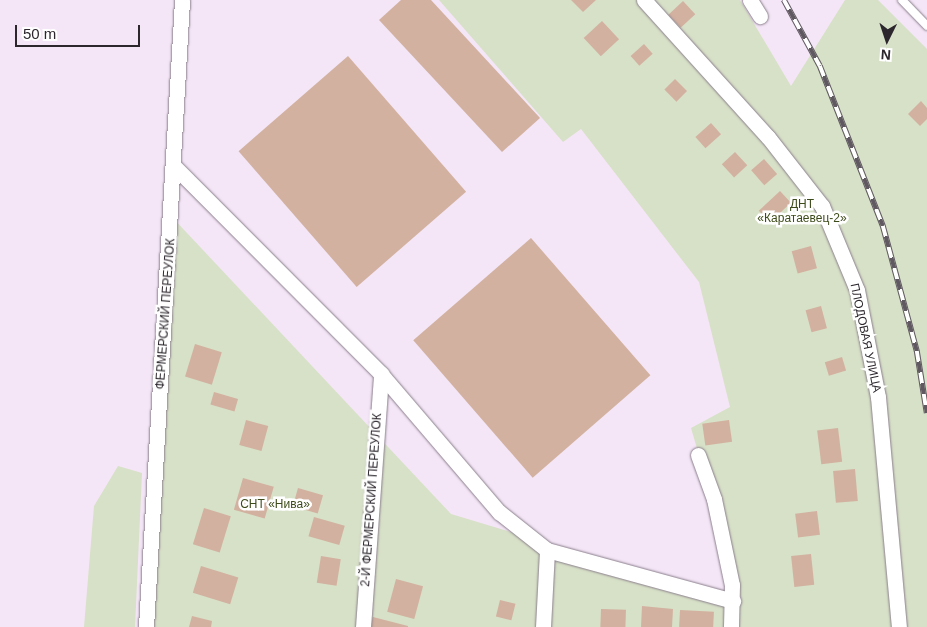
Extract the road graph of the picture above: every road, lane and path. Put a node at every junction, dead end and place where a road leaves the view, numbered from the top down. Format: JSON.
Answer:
{"nodes":[{"id":1,"x":182,"y":0,"type":"edge"},
{"id":2,"x":644,"y":0,"type":"edge"},
{"id":3,"x":750,"y":0,"type":"edge"},
{"id":4,"x":902,"y":0,"type":"edge"},
{"id":5,"x":760,"y":16,"type":"dead end"},
{"id":6,"x":927,"y":26,"type":"edge"},
{"id":7,"x":175,"y":167,"type":"junction"},
{"id":8,"x":381,"y":374,"type":"junction"},
{"id":9,"x":698,"y":455,"type":"dead end"},
{"id":10,"x":547,"y":550,"type":"junction"},
{"id":11,"x":733,"y":601,"type":"junction"},
{"id":12,"x":146,"y":627,"type":"edge"},
{"id":13,"x":363,"y":627,"type":"edge"},
{"id":14,"x":543,"y":627,"type":"edge"},
{"id":15,"x":731,"y":627,"type":"edge"},
{"id":16,"x":899,"y":627,"type":"edge"}],
"edges":[{"from":1,"to":7,"type":"street","name":"ФЕРМЕРСКИЙ ПЕРЕУЛОК"},
{"from":2,"to":16,"type":"street","name":"ПЛОДОВАЯ УЛИЦА"},
{"from":3,"to":5,"type":"street"},
{"from":4,"to":6,"type":"lane"},
{"from":7,"to":8,"type":"street"},
{"from":7,"to":12,"type":"street","name":"ФЕРМЕРСКИЙ ПЕРЕУЛОК"},
{"from":8,"to":10,"type":"street"},
{"from":8,"to":13,"type":"street","name":"2-Й ФЕРМЕРСКИЙ ПЕРЕУЛОК"},
{"from":9,"to":11,"type":"street"},
{"from":10,"to":11,"type":"street"},
{"from":10,"to":14,"type":"street"},
{"from":11,"to":15,"type":"street"}]}
